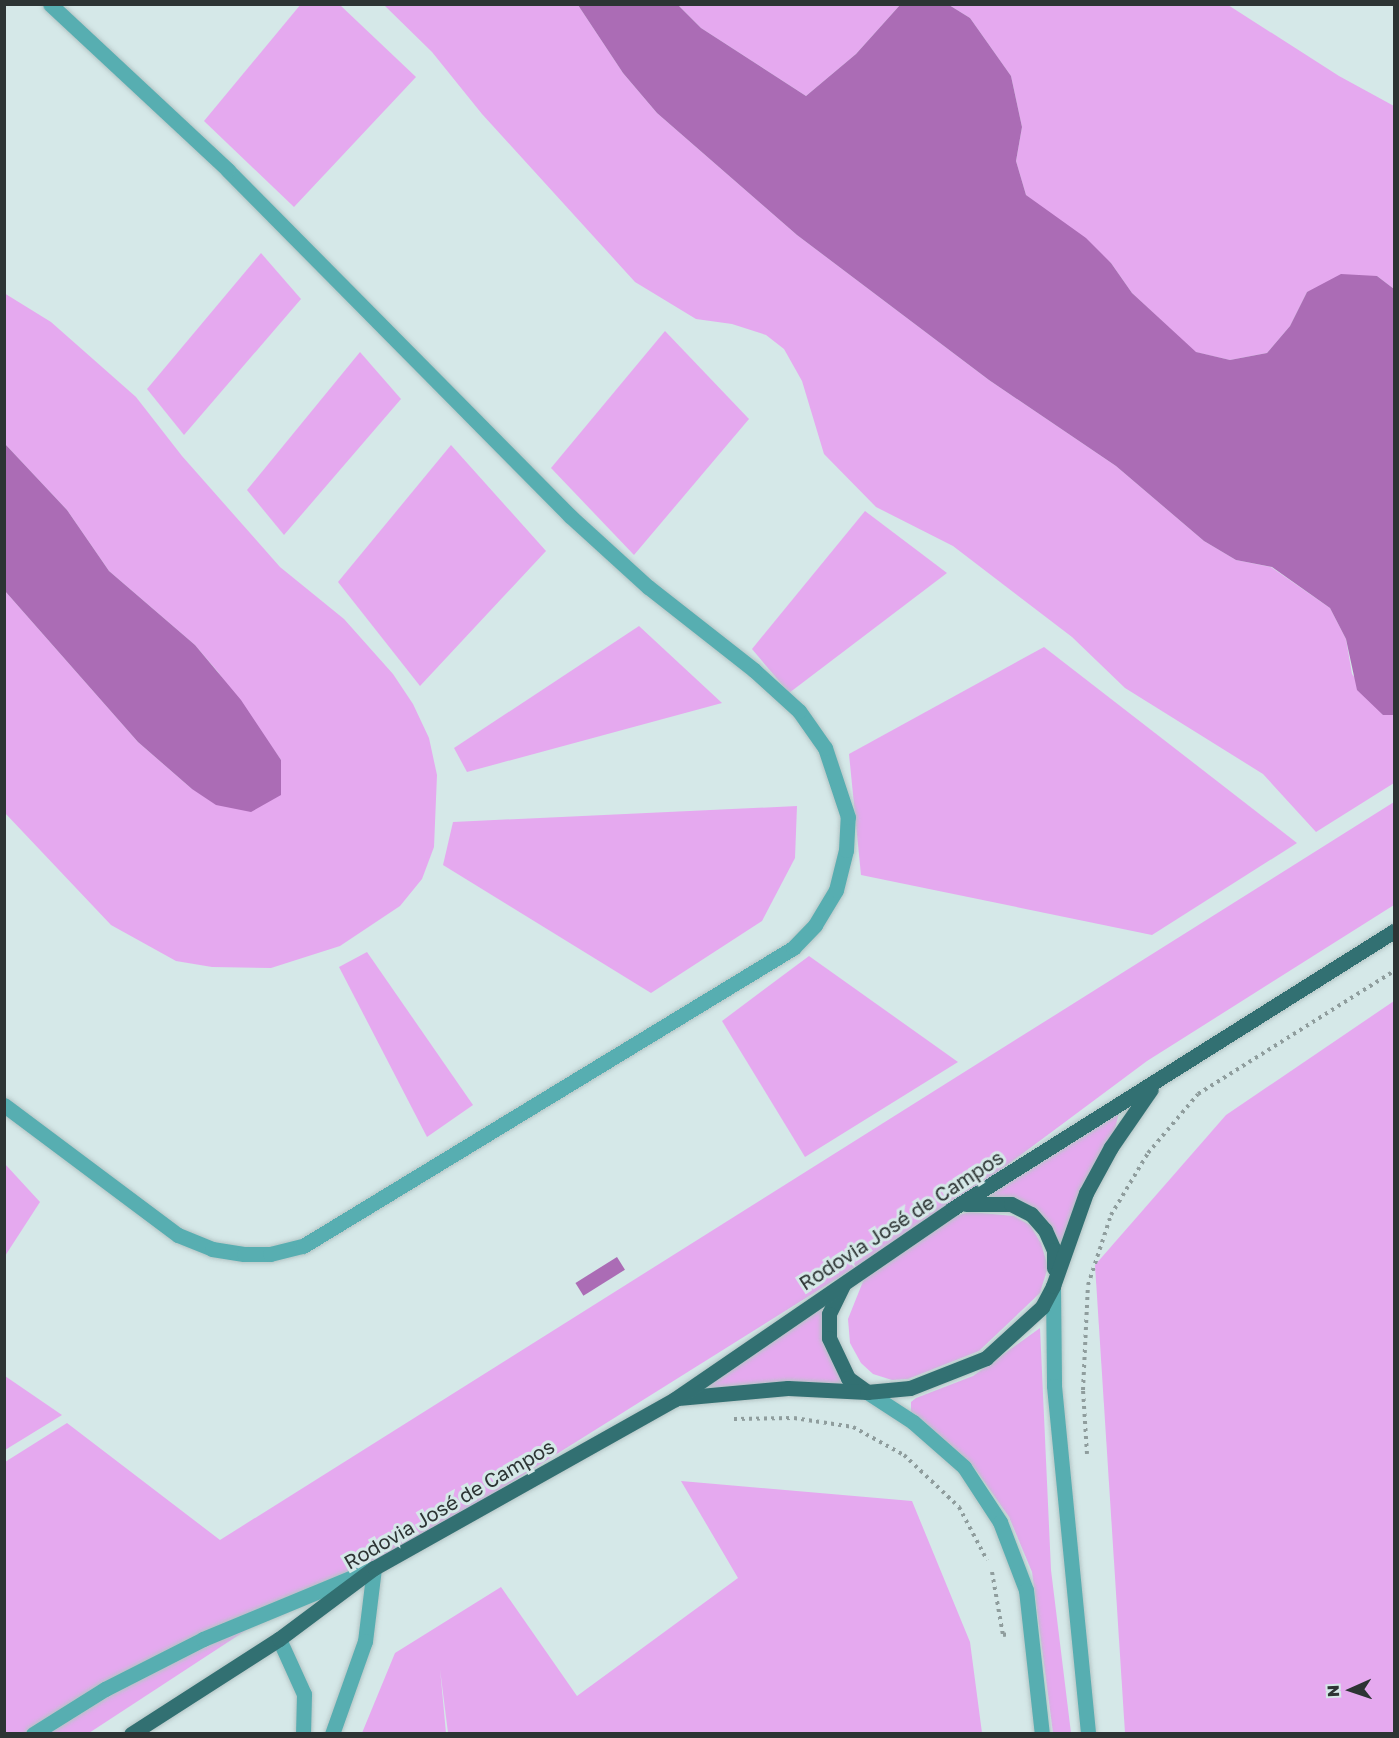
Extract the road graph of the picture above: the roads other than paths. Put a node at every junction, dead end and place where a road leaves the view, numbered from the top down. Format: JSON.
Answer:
{"nodes":[{"id":1,"x":50,"y":4,"type":"edge"},
{"id":2,"x":1395,"y":931,"type":"edge"},
{"id":3,"x":1155,"y":1082,"type":"junction"},
{"id":4,"x":4,"y":1105,"type":"edge"},
{"id":5,"x":952,"y":1209,"type":"junction"},
{"id":6,"x":848,"y":1278,"type":"junction"},
{"id":7,"x":1053,"y":1286,"type":"junction"},
{"id":8,"x":867,"y":1392,"type":"junction"},
{"id":9,"x":675,"y":1399,"type":"junction"},
{"id":10,"x":374,"y":1568,"type":"junction"},
{"id":11,"x":279,"y":1639,"type":"junction"},
{"id":12,"x":33,"y":1734,"type":"edge"},
{"id":13,"x":131,"y":1734,"type":"edge"},
{"id":14,"x":303,"y":1734,"type":"edge"},
{"id":15,"x":332,"y":1734,"type":"edge"},
{"id":16,"x":1042,"y":1734,"type":"edge"},
{"id":17,"x":1088,"y":1734,"type":"edge"}],
"edges":[{"from":1,"to":4,"type":"street"},
{"from":2,"to":3,"type":"main road","name":"Rodovia José de Campos"},
{"from":3,"to":5,"type":"main road","name":"Rodovia José de Campos"},
{"from":3,"to":7,"type":"main road","name":"Rodovia José de Campos"},
{"from":5,"to":6,"type":"main road","name":"Rodovia José de Campos"},
{"from":5,"to":7,"type":"main road"},
{"from":6,"to":8,"type":"main road"},
{"from":6,"to":9,"type":"main road","name":"Rodovia José de Campos"},
{"from":7,"to":8,"type":"main road","name":"Rodovia José de Campos"},
{"from":7,"to":17,"type":"street"},
{"from":8,"to":9,"type":"main road","name":"Rodovia José de Campos"},
{"from":8,"to":16,"type":"street"},
{"from":9,"to":10,"type":"main road","name":"Rodovia José de Campos"},
{"from":10,"to":11,"type":"main road","name":"Rodovia José de Campos"},
{"from":10,"to":12,"type":"street"},
{"from":10,"to":15,"type":"street"},
{"from":11,"to":13,"type":"main road","name":"Rodovia José de Campos"},
{"from":11,"to":14,"type":"street"}]}
